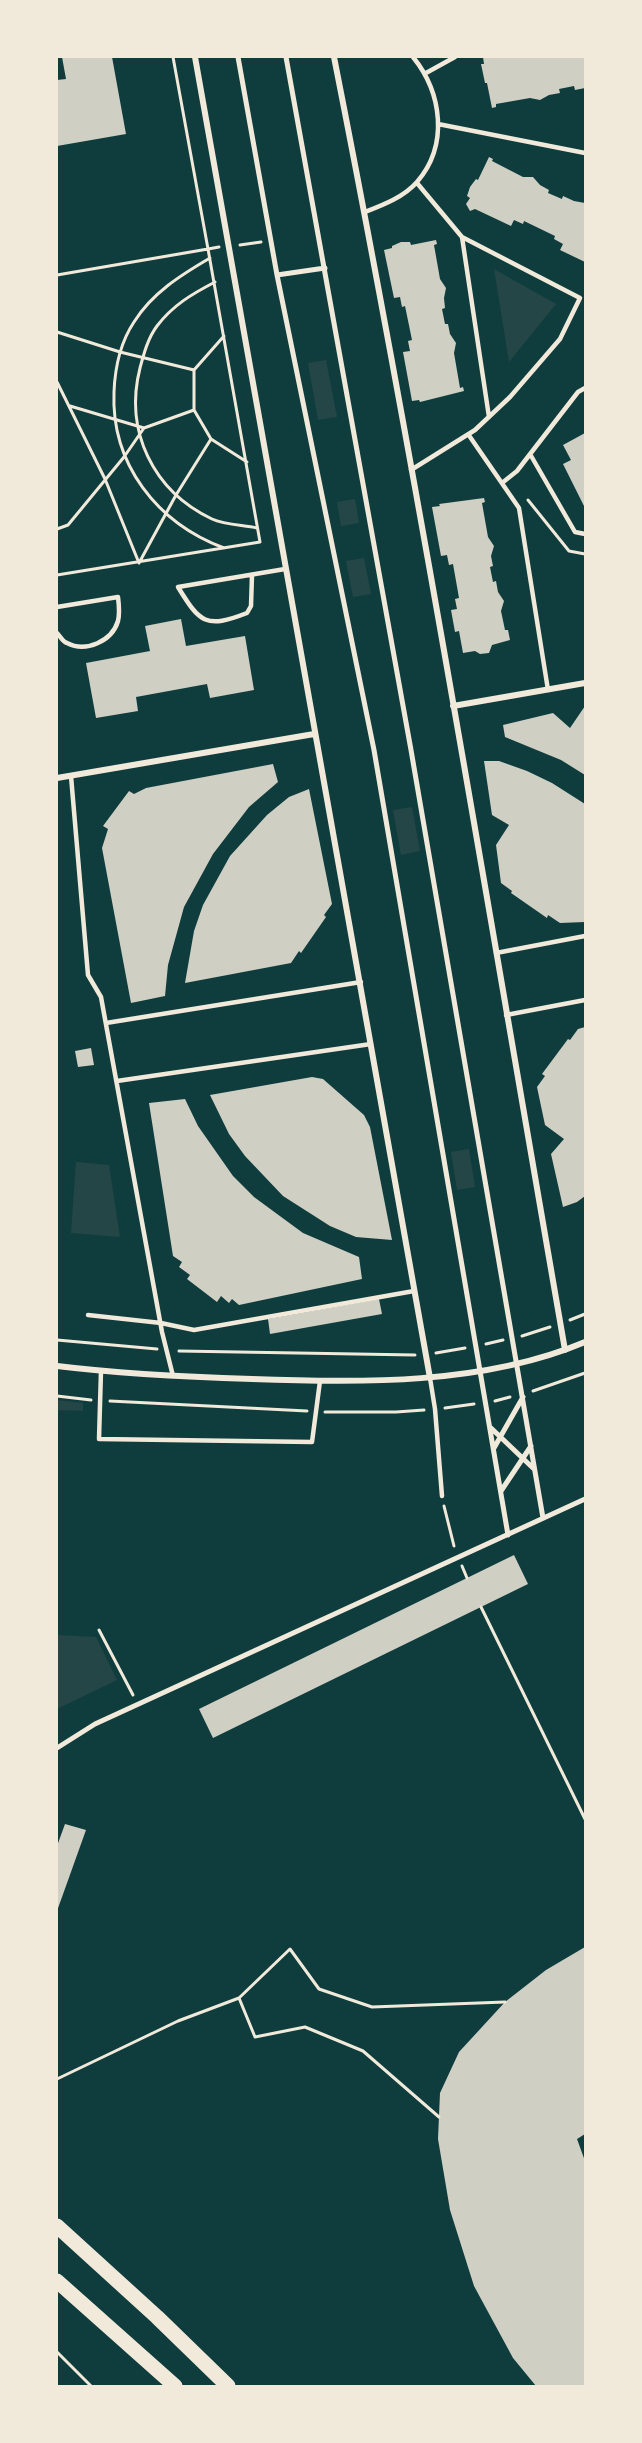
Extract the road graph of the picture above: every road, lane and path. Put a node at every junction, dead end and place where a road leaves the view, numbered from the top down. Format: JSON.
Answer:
{"nodes":[{"id":1,"x":172,"y":57,"type":"edge"},
{"id":2,"x":195,"y":57,"type":"edge"},
{"id":3,"x":238,"y":57,"type":"edge"},
{"id":4,"x":285,"y":57,"type":"edge"},
{"id":5,"x":334,"y":57,"type":"edge"},
{"id":6,"x":414,"y":57,"type":"edge"},
{"id":7,"x":455,"y":57,"type":"edge"},
{"id":8,"x":426,"y":73,"type":"junction"},
{"id":9,"x":438,"y":124,"type":"junction"},
{"id":10,"x":585,"y":153,"type":"edge"},
{"id":11,"x":417,"y":183,"type":"junction"},
{"id":12,"x":364,"y":212,"type":"junction"},
{"id":13,"x":462,"y":237,"type":"junction"},
{"id":14,"x":271,"y":241,"type":"junction"},
{"id":15,"x":228,"y":246,"type":"junction"},
{"id":16,"x":208,"y":249,"type":"junction"},
{"id":17,"x":210,"y":258,"type":"junction"},
{"id":18,"x":325,"y":268,"type":"junction"},
{"id":19,"x":57,"y":275,"type":"edge"},
{"id":20,"x":278,"y":275,"type":"junction"},
{"id":21,"x":215,"y":282,"type":"junction"},
{"id":22,"x":57,"y":332,"type":"edge"},
{"id":23,"x":224,"y":336,"type":"junction"},
{"id":24,"x":120,"y":352,"type":"junction"},
{"id":25,"x":143,"y":357,"type":"junction"},
{"id":26,"x":194,"y":370,"type":"junction"},
{"id":27,"x":57,"y":382,"type":"edge"},
{"id":28,"x":585,"y":388,"type":"edge"},
{"id":29,"x":70,"y":406,"type":"junction"},
{"id":30,"x":194,"y":410,"type":"junction"},
{"id":31,"x":489,"y":417,"type":"junction"},
{"id":32,"x":115,"y":419,"type":"junction"},
{"id":33,"x":137,"y":425,"type":"junction"},
{"id":34,"x":144,"y":428,"type":"junction"},
{"id":35,"x":468,"y":434,"type":"junction"},
{"id":36,"x":139,"y":437,"type":"junction"},
{"id":37,"x":211,"y":439,"type":"junction"},
{"id":38,"x":530,"y":454,"type":"junction"},
{"id":39,"x":124,"y":457,"type":"junction"},
{"id":40,"x":247,"y":462,"type":"junction"},
{"id":41,"x":411,"y":470,"type":"junction"},
{"id":42,"x":105,"y":479,"type":"junction"},
{"id":43,"x":502,"y":483,"type":"junction"},
{"id":44,"x":176,"y":495,"type":"junction"},
{"id":45,"x":515,"y":502,"type":"junction"},
{"id":46,"x":166,"y":516,"type":"junction"},
{"id":47,"x":257,"y":528,"type":"junction"},
{"id":48,"x":57,"y":529,"type":"edge"},
{"id":49,"x":585,"y":534,"type":"edge"},
{"id":50,"x":225,"y":549,"type":"junction"},
{"id":51,"x":585,"y":555,"type":"edge"},
{"id":52,"x":139,"y":563,"type":"junction"},
{"id":53,"x":285,"y":569,"type":"junction"},
{"id":54,"x":57,"y":575,"type":"edge"},
{"id":55,"x":252,"y":575,"type":"junction"},
{"id":56,"x":57,"y":607,"type":"edge"},
{"id":57,"x":57,"y":633,"type":"edge"},
{"id":58,"x":585,"y":683,"type":"edge"},
{"id":59,"x":548,"y":690,"type":"junction"},
{"id":60,"x":453,"y":706,"type":"junction"},
{"id":61,"x":314,"y":734,"type":"junction"},
{"id":62,"x":71,"y":776,"type":"junction"},
{"id":63,"x":57,"y":778,"type":"edge"},
{"id":64,"x":585,"y":936,"type":"edge"},
{"id":65,"x":496,"y":953,"type":"junction"},
{"id":66,"x":361,"y":982,"type":"junction"},
{"id":67,"x":585,"y":1000,"type":"edge"},
{"id":68,"x":506,"y":1015,"type":"junction"},
{"id":69,"x":106,"y":1023,"type":"junction"},
{"id":70,"x":371,"y":1044,"type":"junction"},
{"id":71,"x":117,"y":1081,"type":"junction"},
{"id":72,"x":414,"y":1291,"type":"junction"},
{"id":73,"x":88,"y":1314,"type":"dead end"},
{"id":74,"x":585,"y":1314,"type":"edge"},
{"id":75,"x":160,"y":1323,"type":"junction"},
{"id":76,"x":561,"y":1323,"type":"junction"},
{"id":77,"x":513,"y":1338,"type":"junction"},
{"id":78,"x":57,"y":1340,"type":"edge"},
{"id":79,"x":585,"y":1342,"type":"edge"},
{"id":80,"x":477,"y":1346,"type":"junction"},
{"id":81,"x":168,"y":1350,"type":"junction"},
{"id":82,"x":565,"y":1350,"type":"junction"},
{"id":83,"x":426,"y":1354,"type":"junction"},
{"id":84,"x":517,"y":1363,"type":"junction"},
{"id":85,"x":57,"y":1366,"type":"edge"},
{"id":86,"x":481,"y":1370,"type":"junction"},
{"id":87,"x":101,"y":1371,"type":"junction"},
{"id":88,"x":173,"y":1376,"type":"junction"},
{"id":89,"x":430,"y":1378,"type":"junction"},
{"id":90,"x":320,"y":1381,"type":"junction"},
{"id":91,"x":523,"y":1397,"type":"junction"},
{"id":92,"x":490,"y":1428,"type":"junction"},
{"id":93,"x":500,"y":1437,"type":"junction"},
{"id":94,"x":531,"y":1446,"type":"junction"},
{"id":95,"x":494,"y":1448,"type":"junction"},
{"id":96,"x":523,"y":1458,"type":"junction"},
{"id":97,"x":535,"y":1470,"type":"junction"},
{"id":98,"x":501,"y":1491,"type":"junction"},
{"id":99,"x":442,"y":1496,"type":"joint"},
{"id":100,"x":585,"y":1499,"type":"edge"},
{"id":101,"x":543,"y":1518,"type":"junction"},
{"id":102,"x":508,"y":1535,"type":"junction"},
{"id":103,"x":458,"y":1558,"type":"junction"},
{"id":104,"x":467,"y":1578,"type":"dead end"},
{"id":105,"x":482,"y":1607,"type":"dead end"},
{"id":106,"x":99,"y":1630,"type":"dead end"},
{"id":107,"x":138,"y":1704,"type":"junction"},
{"id":108,"x":57,"y":1748,"type":"edge"},
{"id":109,"x":585,"y":1819,"type":"edge"},
{"id":110,"x":239,"y":1998,"type":"junction"},
{"id":111,"x":505,"y":2002,"type":"dead end"},
{"id":112,"x":57,"y":2079,"type":"edge"},
{"id":113,"x":439,"y":2117,"type":"dead end"},
{"id":114,"x":57,"y":2226,"type":"edge"},
{"id":115,"x":57,"y":2281,"type":"edge"},
{"id":116,"x":57,"y":2352,"type":"edge"},
{"id":117,"x":91,"y":2386,"type":"edge"},
{"id":118,"x":175,"y":2386,"type":"edge"},
{"id":119,"x":228,"y":2386,"type":"edge"}],
"edges":[{"from":1,"to":16,"type":"path"},
{"from":2,"to":15,"type":"street"},
{"from":3,"to":14,"type":"street"},
{"from":4,"to":18,"type":"street"},
{"from":5,"to":12,"type":"street"},
{"from":6,"to":8,"type":"lane"},
{"from":7,"to":8,"type":"lane"},
{"from":8,"to":9,"type":"lane"},
{"from":9,"to":10,"type":"lane"},
{"from":9,"to":11,"type":"lane"},
{"from":11,"to":12,"type":"lane"},
{"from":11,"to":13,"type":"lane"},
{"from":12,"to":41,"type":"street"},
{"from":13,"to":31,"type":"lane"},
{"from":13,"to":31,"type":"lane"},
{"from":14,"to":15,"type":"path"},
{"from":14,"to":20,"type":"street"},
{"from":15,"to":16,"type":"path"},
{"from":15,"to":53,"type":"street"},
{"from":16,"to":17,"type":"path"},
{"from":16,"to":19,"type":"path"},
{"from":17,"to":21,"type":"path"},
{"from":17,"to":24,"type":"path"},
{"from":18,"to":20,"type":"street"},
{"from":18,"to":77,"type":"street"},
{"from":20,"to":80,"type":"street"},
{"from":21,"to":23,"type":"path"},
{"from":21,"to":25,"type":"path"},
{"from":22,"to":24,"type":"path"},
{"from":23,"to":26,"type":"path"},
{"from":23,"to":40,"type":"path"},
{"from":24,"to":25,"type":"path"},
{"from":24,"to":32,"type":"path"},
{"from":25,"to":26,"type":"path"},
{"from":25,"to":33,"type":"path"},
{"from":26,"to":30,"type":"path"},
{"from":27,"to":29,"type":"path"},
{"from":28,"to":38,"type":"lane"},
{"from":29,"to":32,"type":"path"},
{"from":29,"to":42,"type":"path"},
{"from":30,"to":34,"type":"path"},
{"from":30,"to":37,"type":"path"},
{"from":31,"to":35,"type":"lane"},
{"from":32,"to":33,"type":"path"},
{"from":32,"to":39,"type":"path"},
{"from":33,"to":34,"type":"path"},
{"from":33,"to":36,"type":"path"},
{"from":34,"to":36,"type":"path"},
{"from":35,"to":41,"type":"lane"},
{"from":35,"to":43,"type":"lane"},
{"from":36,"to":39,"type":"path"},
{"from":36,"to":44,"type":"path"},
{"from":37,"to":40,"type":"path"},
{"from":37,"to":44,"type":"path"},
{"from":38,"to":43,"type":"lane"},
{"from":38,"to":49,"type":"lane"},
{"from":39,"to":42,"type":"path"},
{"from":39,"to":46,"type":"path"},
{"from":40,"to":47,"type":"path"},
{"from":41,"to":60,"type":"street"},
{"from":42,"to":48,"type":"path"},
{"from":42,"to":52,"type":"path"},
{"from":43,"to":45,"type":"lane"},
{"from":44,"to":46,"type":"path"},
{"from":44,"to":47,"type":"path"},
{"from":45,"to":51,"type":"path"},
{"from":45,"to":59,"type":"lane"},
{"from":46,"to":50,"type":"path"},
{"from":46,"to":52,"type":"path"},
{"from":47,"to":50,"type":"path"},
{"from":50,"to":52,"type":"path"},
{"from":52,"to":54,"type":"path"},
{"from":53,"to":55,"type":"lane"},
{"from":53,"to":61,"type":"street"},
{"from":55,"to":55,"type":"lane"},
{"from":56,"to":57,"type":"lane"},
{"from":58,"to":59,"type":"street"},
{"from":59,"to":60,"type":"street"},
{"from":60,"to":65,"type":"street"},
{"from":61,"to":62,"type":"street"},
{"from":61,"to":66,"type":"street"},
{"from":62,"to":63,"type":"street"},
{"from":62,"to":69,"type":"lane"},
{"from":64,"to":65,"type":"lane"},
{"from":65,"to":68,"type":"street"},
{"from":66,"to":69,"type":"lane"},
{"from":66,"to":70,"type":"street"},
{"from":67,"to":68,"type":"lane"},
{"from":68,"to":76,"type":"street"},
{"from":69,"to":71,"type":"lane"},
{"from":70,"to":71,"type":"lane"},
{"from":70,"to":72,"type":"street"},
{"from":71,"to":75,"type":"lane"},
{"from":72,"to":75,"type":"lane"},
{"from":72,"to":83,"type":"street"},
{"from":73,"to":75,"type":"lane"},
{"from":74,"to":76,"type":"path"},
{"from":75,"to":81,"type":"lane"},
{"from":76,"to":77,"type":"path"},
{"from":76,"to":82,"type":"street"},
{"from":77,"to":80,"type":"path"},
{"from":77,"to":84,"type":"street"},
{"from":78,"to":81,"type":"path"},
{"from":79,"to":82,"type":"street"},
{"from":80,"to":83,"type":"path"},
{"from":80,"to":86,"type":"street"},
{"from":81,"to":83,"type":"path"},
{"from":81,"to":88,"type":"lane"},
{"from":82,"to":84,"type":"street"},
{"from":83,"to":89,"type":"street"},
{"from":84,"to":86,"type":"street"},
{"from":84,"to":91,"type":"street"},
{"from":85,"to":87,"type":"street"},
{"from":86,"to":89,"type":"street"},
{"from":86,"to":92,"type":"street"},
{"from":87,"to":88,"type":"street"},
{"from":87,"to":90,"type":"lane"},
{"from":88,"to":90,"type":"street"},
{"from":89,"to":90,"type":"street"},
{"from":89,"to":99,"type":"lane"},
{"from":91,"to":93,"type":"street"},
{"from":91,"to":94,"type":"street"},
{"from":92,"to":93,"type":"street"},
{"from":92,"to":95,"type":"street"},
{"from":93,"to":95,"type":"street"},
{"from":93,"to":96,"type":"street"},
{"from":94,"to":96,"type":"street"},
{"from":94,"to":97,"type":"street"},
{"from":95,"to":98,"type":"street"},
{"from":96,"to":97,"type":"street"},
{"from":96,"to":98,"type":"street"},
{"from":97,"to":101,"type":"street"},
{"from":98,"to":102,"type":"street"},
{"from":99,"to":103,"type":"path"},
{"from":100,"to":101,"type":"street"},
{"from":101,"to":102,"type":"street"},
{"from":102,"to":103,"type":"street"},
{"from":103,"to":104,"type":"path"},
{"from":103,"to":107,"type":"street"},
{"from":105,"to":109,"type":"path"},
{"from":106,"to":107,"type":"path"},
{"from":107,"to":108,"type":"street"},
{"from":110,"to":111,"type":"path"},
{"from":110,"to":112,"type":"path"},
{"from":110,"to":113,"type":"path"},
{"from":114,"to":119,"type":"main road"},
{"from":115,"to":118,"type":"main road"},
{"from":116,"to":117,"type":"path"}]}
